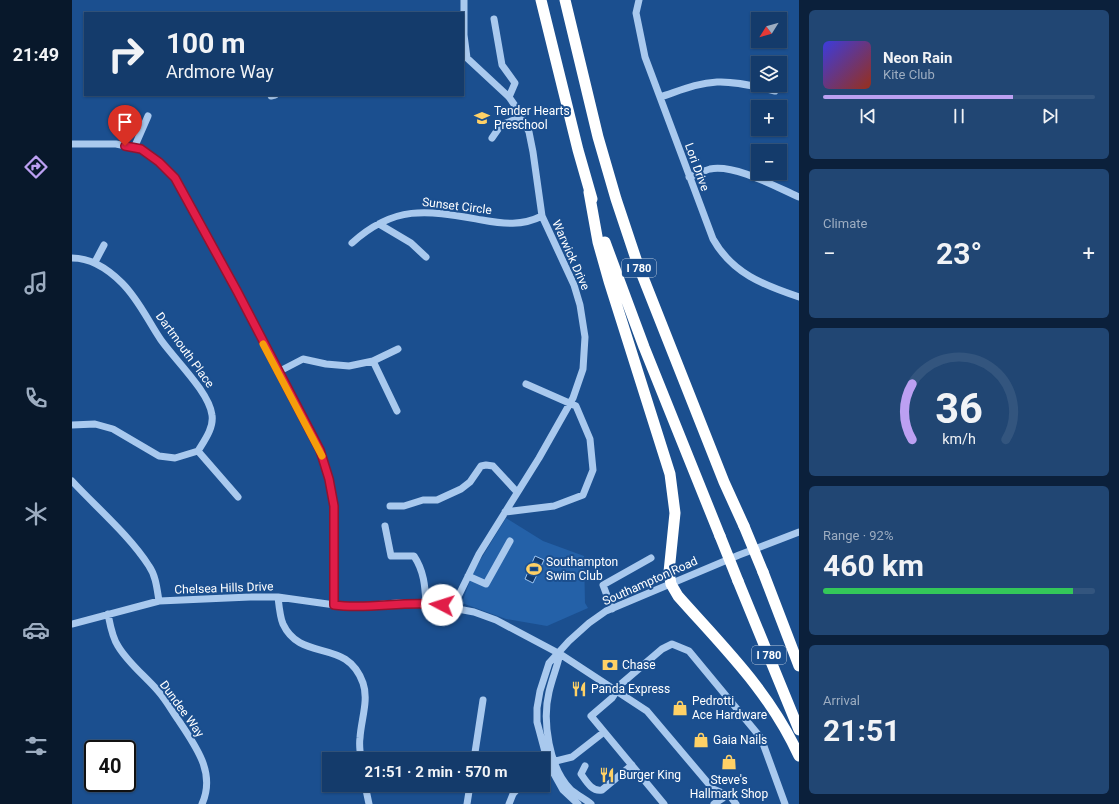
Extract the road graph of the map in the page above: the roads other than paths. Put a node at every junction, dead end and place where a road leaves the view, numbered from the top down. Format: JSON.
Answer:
{"nodes":[{"id":1,"x":464,"y":0,"type":"edge"},
{"id":2,"x":541,"y":0,"type":"edge"},
{"id":3,"x":565,"y":0,"type":"edge"},
{"id":4,"x":639,"y":0,"type":"edge"},
{"id":5,"x":494,"y":19,"type":"dead end"},
{"id":6,"x":465,"y":59,"type":"edge"},
{"id":7,"x":751,"y":85,"type":"edge"},
{"id":8,"x":509,"y":97,"type":"junction"},
{"id":9,"x":660,"y":97,"type":"junction"},
{"id":10,"x":148,"y":116,"type":"dead end"},
{"id":11,"x":522,"y":117,"type":"junction"},
{"id":12,"x":492,"y":138,"type":"dead end"},
{"id":13,"x":72,"y":144,"type":"edge"},
{"id":14,"x":134,"y":148,"type":"junction"},
{"id":15,"x":689,"y":177,"type":"junction"},
{"id":16,"x":590,"y":192,"type":"junction"},
{"id":17,"x":799,"y":196,"type":"edge"},
{"id":18,"x":542,"y":216,"type":"junction"},
{"id":19,"x":379,"y":224,"type":"junction"},
{"id":20,"x":352,"y":243,"type":"dead end"},
{"id":21,"x":104,"y":245,"type":"dead end"},
{"id":22,"x":426,"y":257,"type":"dead end"},
{"id":23,"x":72,"y":258,"type":"edge"},
{"id":24,"x":95,"y":262,"type":"junction"},
{"id":25,"x":799,"y":297,"type":"edge"},
{"id":26,"x":398,"y":349,"type":"dead end"},
{"id":27,"x":373,"y":361,"type":"junction"},
{"id":28,"x":278,"y":372,"type":"junction"},
{"id":29,"x":526,"y":384,"type":"dead end"},
{"id":30,"x":570,"y":403,"type":"junction"},
{"id":31,"x":397,"y":412,"type":"dead end"},
{"id":32,"x":72,"y":425,"type":"edge"},
{"id":33,"x":198,"y":451,"type":"junction"},
{"id":34,"x":72,"y":481,"type":"edge"},
{"id":35,"x":517,"y":492,"type":"junction"},
{"id":36,"x":238,"y":497,"type":"dead end"},
{"id":37,"x":390,"y":506,"type":"dead end"},
{"id":38,"x":505,"y":512,"type":"junction"},
{"id":39,"x":385,"y":526,"type":"dead end"},
{"id":40,"x":799,"y":532,"type":"edge"},
{"id":41,"x":510,"y":541,"type":"dead end"},
{"id":42,"x":651,"y":558,"type":"dead end"},
{"id":43,"x":468,"y":576,"type":"junction"},
{"id":44,"x":671,"y":584,"type":"junction"},
{"id":45,"x":603,"y":585,"type":"junction"},
{"id":46,"x":595,"y":586,"type":"dead end"},
{"id":47,"x":278,"y":597,"type":"junction"},
{"id":48,"x":159,"y":601,"type":"junction"},
{"id":49,"x":426,"y":603,"type":"junction"},
{"id":50,"x":334,"y":605,"type":"junction"},
{"id":51,"x":453,"y":607,"type":"junction"},
{"id":52,"x":612,"y":609,"type":"junction"},
{"id":53,"x":108,"y":614,"type":"junction"},
{"id":54,"x":782,"y":620,"type":"junction"},
{"id":55,"x":72,"y":624,"type":"edge"},
{"id":56,"x":799,"y":648,"type":"edge"},
{"id":57,"x":560,"y":654,"type":"junction"},
{"id":58,"x":799,"y":666,"type":"edge"},
{"id":59,"x":617,"y":691,"type":"junction"},
{"id":60,"x":483,"y":700,"type":"dead end"},
{"id":61,"x":799,"y":730,"type":"edge"},
{"id":62,"x":604,"y":732,"type":"junction"},
{"id":63,"x":361,"y":752,"type":"edge"},
{"id":64,"x":475,"y":752,"type":"edge"},
{"id":65,"x":547,"y":752,"type":"edge"},
{"id":66,"x":799,"y":756,"type":"edge"},
{"id":67,"x":550,"y":763,"type":"edge"},
{"id":68,"x":632,"y":765,"type":"junction"},
{"id":69,"x":550,"y":766,"type":"edge"},
{"id":70,"x":585,"y":766,"type":"dead end"},
{"id":71,"x":550,"y":767,"type":"edge"},
{"id":72,"x":366,"y":792,"type":"edge"},
{"id":73,"x":469,"y":792,"type":"edge"},
{"id":74,"x":515,"y":792,"type":"edge"},
{"id":75,"x":726,"y":794,"type":"junction"},
{"id":76,"x":202,"y":804,"type":"edge"},
{"id":77,"x":369,"y":804,"type":"edge"},
{"id":78,"x":467,"y":804,"type":"edge"},
{"id":79,"x":509,"y":804,"type":"edge"},
{"id":80,"x":578,"y":804,"type":"edge"},
{"id":81,"x":591,"y":804,"type":"edge"},
{"id":82,"x":664,"y":804,"type":"edge"},
{"id":83,"x":714,"y":804,"type":"edge"},
{"id":84,"x":736,"y":804,"type":"edge"},
{"id":85,"x":785,"y":804,"type":"edge"}],
"edges":[{"from":1,"to":6,"type":"street","name":"Warwick Drive"},
{"from":2,"to":16,"type":"highway","number":"I 780"},
{"from":3,"to":54,"type":"highway","number":"I 780","bridge":true},
{"from":4,"to":9,"type":"street","name":"Lori Drive"},
{"from":5,"to":8,"type":"street"},
{"from":6,"to":8,"type":"street","name":"Warwick Drive"},
{"from":7,"to":9,"type":"street"},
{"from":8,"to":11,"type":"street","name":"Warwick Drive"},
{"from":9,"to":15,"type":"street","name":"Lori Drive"},
{"from":10,"to":14,"type":"street"},
{"from":11,"to":12,"type":"street"},
{"from":11,"to":18,"type":"street","name":"Warwick Drive"},
{"from":13,"to":14,"type":"street"},
{"from":14,"to":28,"type":"street"},
{"from":15,"to":17,"type":"street"},
{"from":15,"to":25,"type":"street","name":"Lori Drive"},
{"from":16,"to":44,"type":"highway"},
{"from":16,"to":61,"type":"highway","number":"I 780","bridge":true},
{"from":18,"to":19,"type":"street","name":"Sunset Circle"},
{"from":18,"to":30,"type":"street","name":"Warwick Drive"},
{"from":19,"to":20,"type":"street","name":"Sunset Circle"},
{"from":19,"to":22,"type":"street"},
{"from":21,"to":24,"type":"street"},
{"from":23,"to":24,"type":"street","name":"Dartmouth Place"},
{"from":24,"to":33,"type":"street","name":"Dartmouth Place"},
{"from":26,"to":27,"type":"street"},
{"from":27,"to":28,"type":"street"},
{"from":27,"to":31,"type":"street"},
{"from":28,"to":50,"type":"street"},
{"from":29,"to":30,"type":"street"},
{"from":30,"to":35,"type":"street","name":"Warwick Drive"},
{"from":30,"to":38,"type":"street"},
{"from":32,"to":33,"type":"street"},
{"from":33,"to":36,"type":"street"},
{"from":34,"to":48,"type":"street"},
{"from":35,"to":37,"type":"street"},
{"from":35,"to":38,"type":"street","name":"Warwick Drive"},
{"from":38,"to":43,"type":"street","name":"Warwick Drive"},
{"from":39,"to":49,"type":"street"},
{"from":40,"to":44,"type":"street","name":"Southampton Road"},
{"from":41,"to":43,"type":"street"},
{"from":42,"to":45,"type":"street"},
{"from":43,"to":51,"type":"street","name":"Warwick Drive"},
{"from":44,"to":52,"type":"street","name":"Southampton Road"},
{"from":44,"to":66,"type":"highway"},
{"from":45,"to":46,"type":"street"},
{"from":45,"to":52,"type":"street"},
{"from":47,"to":48,"type":"street","name":"Chelsea Hills Drive"},
{"from":47,"to":50,"type":"street","name":"Chelsea Hills Drive"},
{"from":47,"to":63,"type":"street"},
{"from":48,"to":53,"type":"street","name":"Chelsea Hills Drive"},
{"from":49,"to":50,"type":"street","name":"Chelsea Hills Drive"},
{"from":49,"to":51,"type":"street","name":"Chelsea Hills Drive"},
{"from":51,"to":57,"type":"street","name":"Chelsea Hills Drive"},
{"from":52,"to":57,"type":"street","name":"Southampton Road"},
{"from":53,"to":55,"type":"street","name":"Chelsea Hills Drive"},
{"from":53,"to":76,"type":"street","name":"Dundee Way"},
{"from":54,"to":56,"type":"highway"},
{"from":54,"to":58,"type":"highway","number":"I 780"},
{"from":57,"to":59,"type":"street","name":"Chelsea Hills Drive"},
{"from":57,"to":65,"type":"street","name":"Southampton Road"},
{"from":59,"to":62,"type":"street"},
{"from":59,"to":75,"type":"street","name":"Chelsea Hills Drive"},
{"from":59,"to":85,"type":"street"},
{"from":60,"to":64,"type":"street"},
{"from":62,"to":67,"type":"street"},
{"from":62,"to":68,"type":"street"},
{"from":68,"to":70,"type":"street"},
{"from":68,"to":82,"type":"street"},
{"from":69,"to":81,"type":"street","name":"Southampton Road"},
{"from":71,"to":80,"type":"street","name":"Southampton Road"},
{"from":72,"to":77,"type":"street"},
{"from":73,"to":78,"type":"street"},
{"from":74,"to":79,"type":"street"},
{"from":75,"to":83,"type":"street"},
{"from":75,"to":84,"type":"street","name":"Chelsea Hills Drive"}]}
